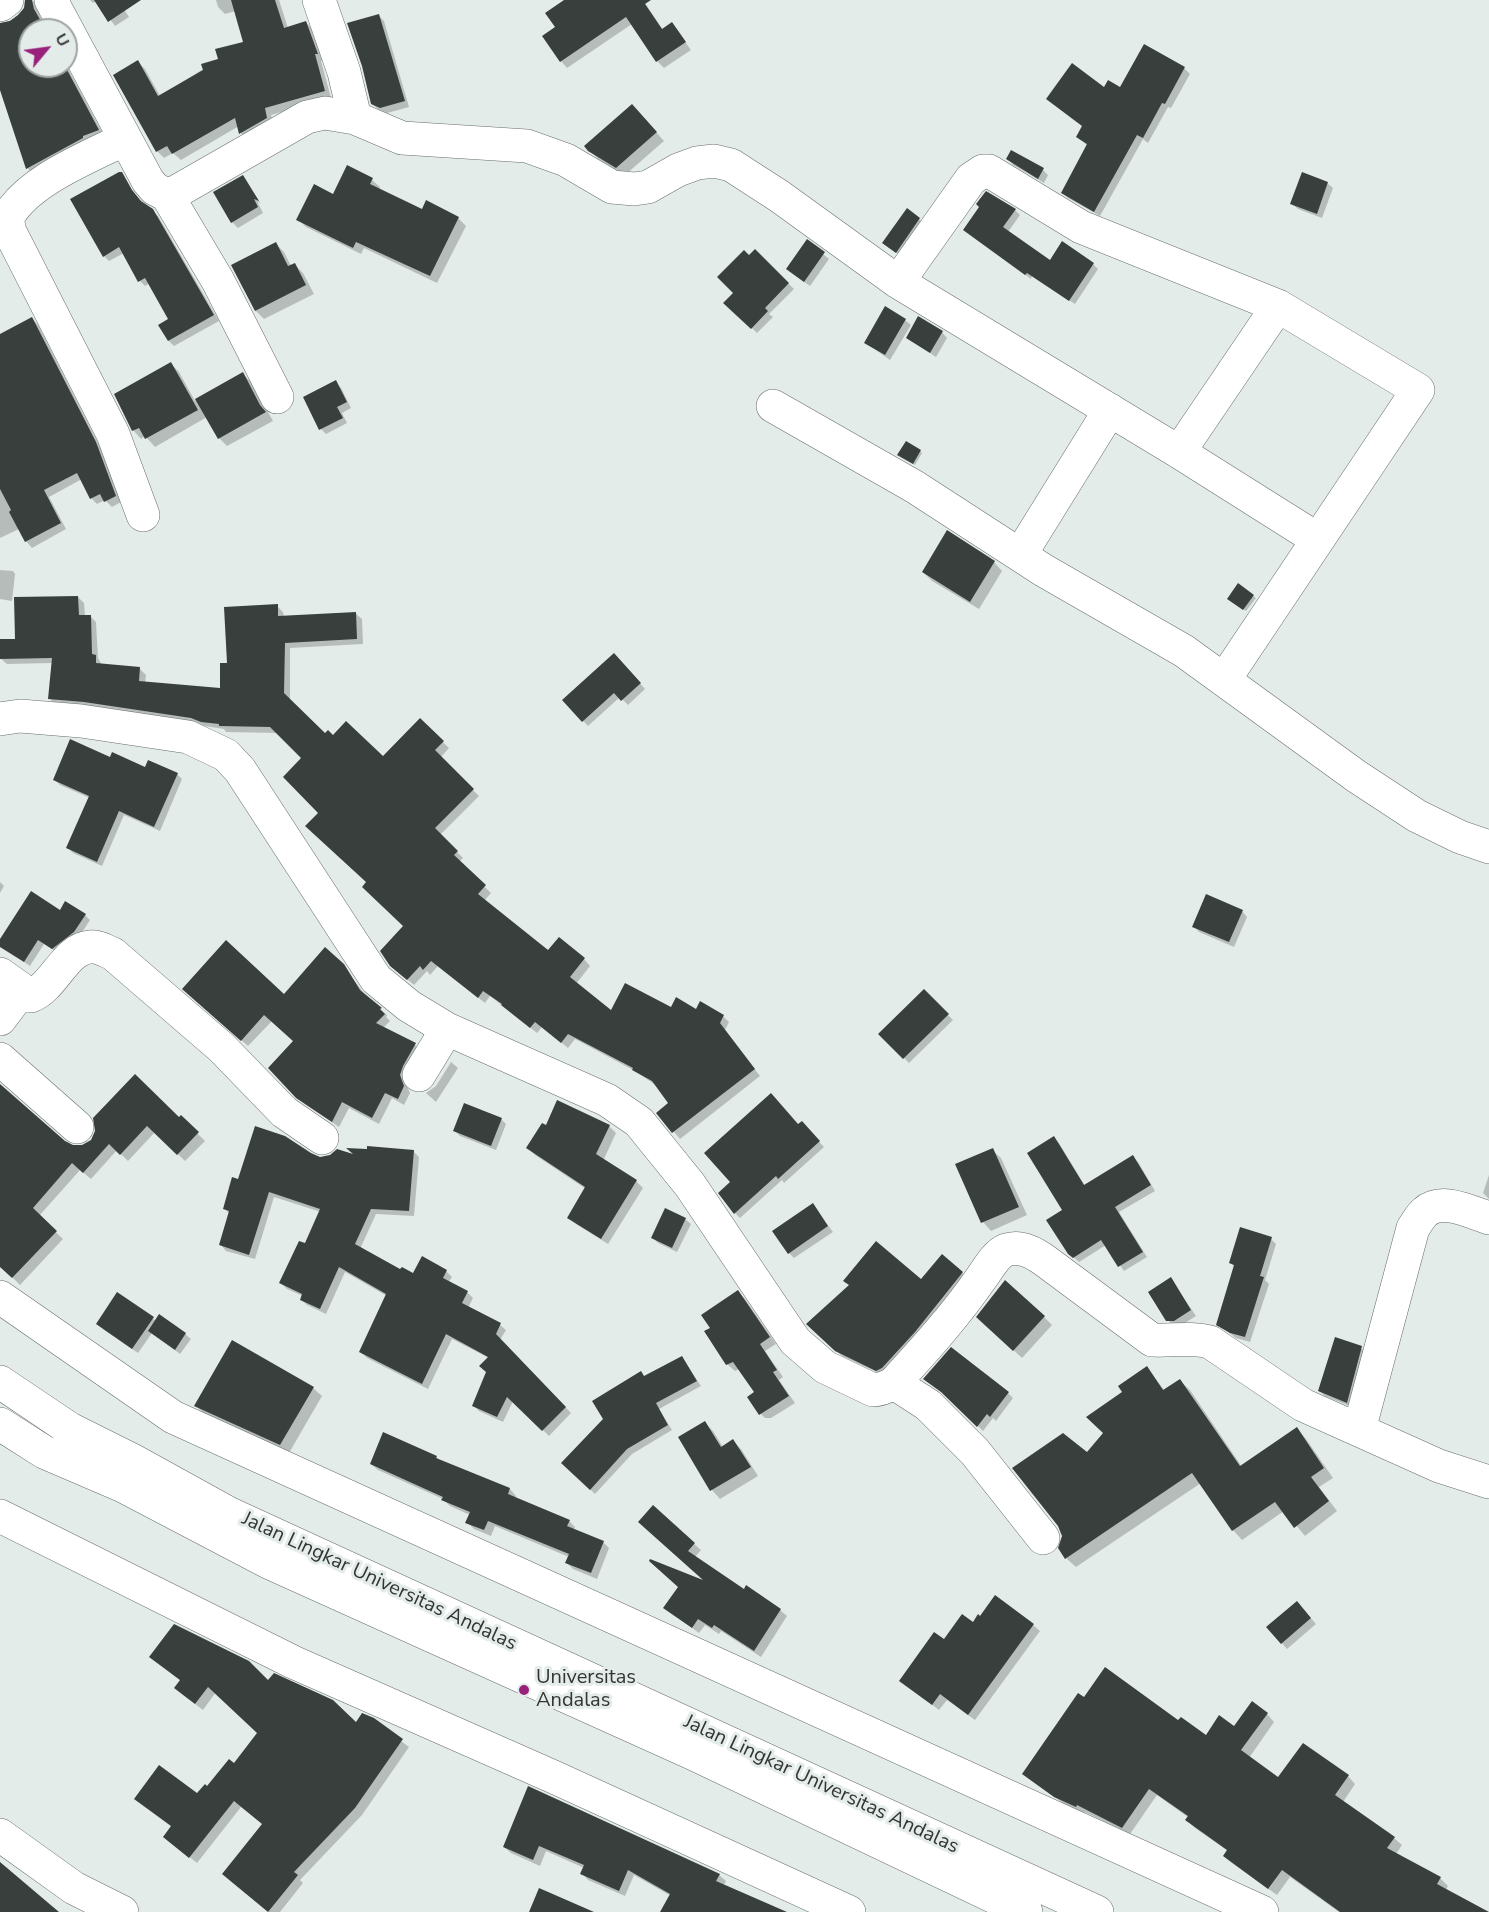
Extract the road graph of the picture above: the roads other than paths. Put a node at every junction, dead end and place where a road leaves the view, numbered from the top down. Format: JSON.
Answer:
{"nodes":[{"id":1,"x":7,"y":0,"type":"edge"},
{"id":2,"x":51,"y":0,"type":"edge"},
{"id":3,"x":319,"y":0,"type":"edge"},
{"id":4,"x":0,"y":5,"type":"edge"},
{"id":5,"x":355,"y":118,"type":"junction"},
{"id":6,"x":125,"y":139,"type":"junction"},
{"id":7,"x":166,"y":195,"type":"junction"},
{"id":8,"x":898,"y":282,"type":"junction"},
{"id":9,"x":1278,"y":306,"type":"junction"},
{"id":10,"x":277,"y":397,"type":"dead end"},
{"id":11,"x":773,"y":406,"type":"dead end"},
{"id":12,"x":1110,"y":410,"type":"junction"},
{"id":13,"x":1179,"y":452,"type":"junction"},
{"id":14,"x":143,"y":515,"type":"dead end"},
{"id":15,"x":1317,"y":539,"type":"junction"},
{"id":16,"x":1020,"y":555,"type":"junction"},
{"id":17,"x":1224,"y":680,"type":"junction"},
{"id":18,"x":0,"y":719,"type":"edge"},
{"id":19,"x":1489,"y":846,"type":"edge"},
{"id":20,"x":11,"y":983,"type":"edge"},
{"id":21,"x":0,"y":1019,"type":"edge"},
{"id":22,"x":447,"y":1029,"type":"junction"},
{"id":23,"x":0,"y":1059,"type":"edge"},
{"id":24,"x":419,"y":1076,"type":"dead end"},
{"id":25,"x":77,"y":1127,"type":"dead end"},
{"id":26,"x":322,"y":1138,"type":"dead end"},
{"id":27,"x":1489,"y":1218,"type":"edge"},
{"id":28,"x":0,"y":1297,"type":"edge"},
{"id":29,"x":0,"y":1382,"type":"edge"},
{"id":30,"x":894,"y":1383,"type":"junction"},
{"id":31,"x":0,"y":1424,"type":"edge"},
{"id":32,"x":1359,"y":1430,"type":"junction"},
{"id":33,"x":1489,"y":1482,"type":"edge"},
{"id":34,"x":0,"y":1516,"type":"edge"},
{"id":35,"x":1043,"y":1538,"type":"dead end"},
{"id":36,"x":0,"y":1835,"type":"edge"},
{"id":37,"x":122,"y":1912,"type":"edge"},
{"id":38,"x":849,"y":1912,"type":"edge"},
{"id":39,"x":1026,"y":1912,"type":"edge"},
{"id":40,"x":1097,"y":1912,"type":"edge"},
{"id":41,"x":1262,"y":1912,"type":"edge"}],
"edges":[{"from":1,"to":4,"type":"street"},
{"from":2,"to":6,"type":"street"},
{"from":3,"to":5,"type":"street"},
{"from":5,"to":7,"type":"street"},
{"from":5,"to":8,"type":"street"},
{"from":6,"to":7,"type":"street"},
{"from":6,"to":14,"type":"street"},
{"from":7,"to":10,"type":"street"},
{"from":8,"to":9,"type":"street"},
{"from":8,"to":12,"type":"street"},
{"from":9,"to":13,"type":"street"},
{"from":9,"to":15,"type":"street"},
{"from":11,"to":16,"type":"street"},
{"from":12,"to":13,"type":"street"},
{"from":12,"to":16,"type":"street"},
{"from":13,"to":15,"type":"street"},
{"from":15,"to":17,"type":"street"},
{"from":16,"to":17,"type":"street"},
{"from":17,"to":19,"type":"street"},
{"from":18,"to":22,"type":"street"},
{"from":20,"to":21,"type":"street"},
{"from":20,"to":26,"type":"street"},
{"from":22,"to":24,"type":"street"},
{"from":22,"to":30,"type":"street"},
{"from":23,"to":25,"type":"street"},
{"from":27,"to":32,"type":"street"},
{"from":28,"to":41,"type":"street"},
{"from":29,"to":40,"type":"street","name":"Jalan Lingkar Universitas Andalas"},
{"from":30,"to":32,"type":"street"},
{"from":30,"to":35,"type":"street"},
{"from":31,"to":39,"type":"street","name":"Jalan Lingkar Universitas Andalas"},
{"from":32,"to":33,"type":"street"},
{"from":34,"to":38,"type":"street"},
{"from":36,"to":37,"type":"street"}]}
